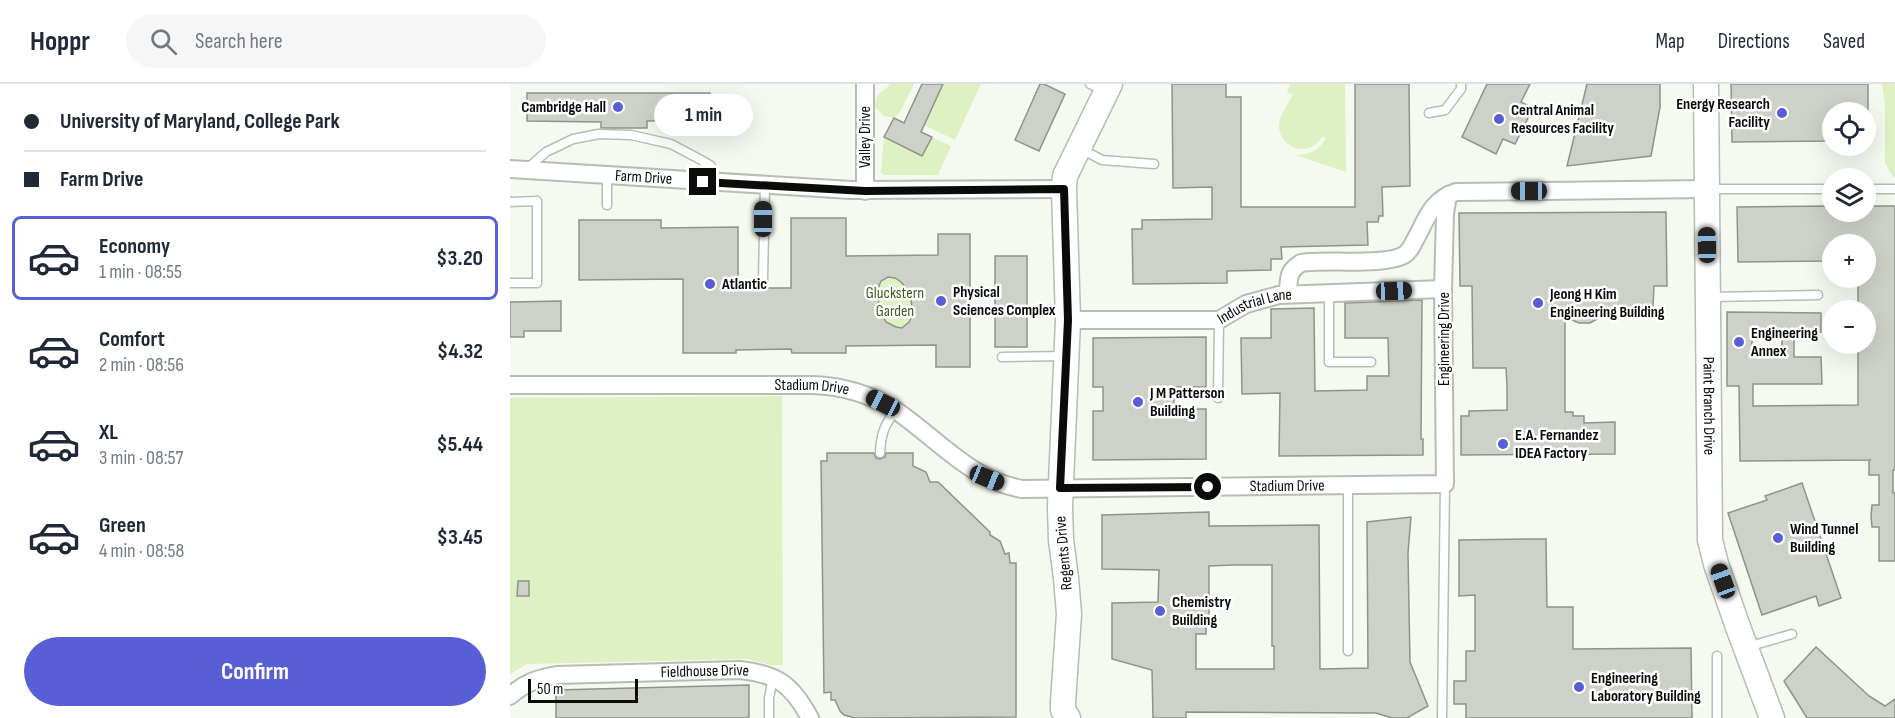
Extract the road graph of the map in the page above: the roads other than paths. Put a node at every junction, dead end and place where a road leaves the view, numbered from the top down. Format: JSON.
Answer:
{"nodes":[{"id":1,"x":865,"y":84,"type":"edge"},
{"id":2,"x":1461,"y":84,"type":"edge"},
{"id":3,"x":1706,"y":84,"type":"edge"},
{"id":4,"x":1102,"y":86,"type":"edge"},
{"id":5,"x":1429,"y":113,"type":"dead end"},
{"id":6,"x":1079,"y":148,"type":"junction"},
{"id":7,"x":1154,"y":164,"type":"dead end"},
{"id":8,"x":518,"y":169,"type":"edge"},
{"id":9,"x":607,"y":175,"type":"junction"},
{"id":10,"x":717,"y":182,"type":"junction"},
{"id":11,"x":765,"y":185,"type":"junction"},
{"id":12,"x":1064,"y":189,"type":"junction"},
{"id":13,"x":1706,"y":189,"type":"junction"},
{"id":14,"x":1822,"y":189,"type":"edge"},
{"id":15,"x":1876,"y":189,"type":"edge"},
{"id":16,"x":1895,"y":189,"type":"edge"},
{"id":17,"x":865,"y":191,"type":"junction"},
{"id":18,"x":1448,"y":195,"type":"junction"},
{"id":19,"x":510,"y":202,"type":"edge"},
{"id":20,"x":607,"y":205,"type":"dead end"},
{"id":21,"x":763,"y":280,"type":"dead end"},
{"id":22,"x":510,"y":283,"type":"edge"},
{"id":23,"x":1443,"y":289,"type":"junction"},
{"id":24,"x":1329,"y":293,"type":"junction"},
{"id":25,"x":1288,"y":294,"type":"junction"},
{"id":26,"x":1818,"y":295,"type":"dead end"},
{"id":27,"x":1707,"y":297,"type":"junction"},
{"id":28,"x":1068,"y":320,"type":"junction"},
{"id":29,"x":1219,"y":320,"type":"junction"},
{"id":30,"x":1066,"y":356,"type":"junction"},
{"id":31,"x":1002,"y":357,"type":"dead end"},
{"id":32,"x":1371,"y":362,"type":"dead end"},
{"id":33,"x":510,"y":385,"type":"edge"},
{"id":34,"x":1218,"y":398,"type":"dead end"},
{"id":35,"x":896,"y":411,"type":"junction"},
{"id":36,"x":880,"y":453,"type":"dead end"},
{"id":37,"x":1445,"y":484,"type":"junction"},
{"id":38,"x":1348,"y":485,"type":"junction"},
{"id":39,"x":1060,"y":488,"type":"junction"},
{"id":40,"x":1792,"y":634,"type":"dead end"},
{"id":41,"x":1747,"y":647,"type":"junction"},
{"id":42,"x":1348,"y":651,"type":"dead end"},
{"id":43,"x":1717,"y":656,"type":"dead end"},
{"id":44,"x":773,"y":676,"type":"junction"},
{"id":45,"x":510,"y":696,"type":"edge"},
{"id":46,"x":1064,"y":715,"type":"edge"},
{"id":47,"x":769,"y":718,"type":"edge"},
{"id":48,"x":810,"y":718,"type":"edge"},
{"id":49,"x":1442,"y":718,"type":"edge"},
{"id":50,"x":1717,"y":718,"type":"edge"},
{"id":51,"x":1772,"y":718,"type":"edge"}],
"edges":[{"from":1,"to":17,"type":"street","name":"Valley Drive"},
{"from":2,"to":5,"type":"lane"},
{"from":3,"to":13,"type":"street","name":"Paint Branch Drive"},
{"from":4,"to":6,"type":"street","name":"Regents Drive"},
{"from":6,"to":7,"type":"lane"},
{"from":6,"to":12,"type":"street","name":"Regents Drive"},
{"from":8,"to":9,"type":"street","name":"Farm Drive"},
{"from":8,"to":10,"type":"lane"},
{"from":9,"to":10,"type":"street","name":"Farm Drive"},
{"from":9,"to":20,"type":"lane"},
{"from":10,"to":11,"type":"street","name":"Farm Drive"},
{"from":11,"to":17,"type":"street","name":"Farm Drive"},
{"from":11,"to":21,"type":"lane"},
{"from":12,"to":17,"type":"street","name":"Farm Drive"},
{"from":12,"to":28,"type":"street","name":"Regents Drive"},
{"from":13,"to":14,"type":"lane"},
{"from":13,"to":18,"type":"street"},
{"from":13,"to":27,"type":"street","name":"Paint Branch Drive"},
{"from":15,"to":16,"type":"lane"},
{"from":18,"to":23,"type":"street","name":"Engineering Drive"},
{"from":18,"to":25,"type":"street"},
{"from":19,"to":22,"type":"lane"},
{"from":23,"to":24,"type":"street","name":"Industrial Lane"},
{"from":23,"to":37,"type":"street","name":"Engineering Drive"},
{"from":24,"to":25,"type":"street","name":"Industrial Lane"},
{"from":24,"to":32,"type":"lane"},
{"from":25,"to":29,"type":"street","name":"Industrial Lane"},
{"from":26,"to":27,"type":"lane"},
{"from":27,"to":41,"type":"street","name":"Paint Branch Drive"},
{"from":28,"to":29,"type":"street","name":"Industrial Lane"},
{"from":28,"to":30,"type":"street","name":"Regents Drive"},
{"from":29,"to":34,"type":"lane"},
{"from":30,"to":31,"type":"lane"},
{"from":30,"to":39,"type":"street","name":"Regents Drive"},
{"from":33,"to":35,"type":"street","name":"Stadium Drive"},
{"from":35,"to":36,"type":"lane"},
{"from":35,"to":39,"type":"street","name":"Stadium Drive"},
{"from":37,"to":38,"type":"street","name":"Stadium Drive"},
{"from":37,"to":49,"type":"lane"},
{"from":38,"to":39,"type":"street","name":"Stadium Drive"},
{"from":38,"to":42,"type":"lane"},
{"from":39,"to":46,"type":"street","name":"Regents Drive"},
{"from":40,"to":41,"type":"lane"},
{"from":41,"to":51,"type":"street","name":"Paint Branch Drive"},
{"from":43,"to":50,"type":"lane"},
{"from":44,"to":45,"type":"street","name":"Fieldhouse Drive"},
{"from":44,"to":47,"type":"lane"},
{"from":44,"to":48,"type":"street"}]}
